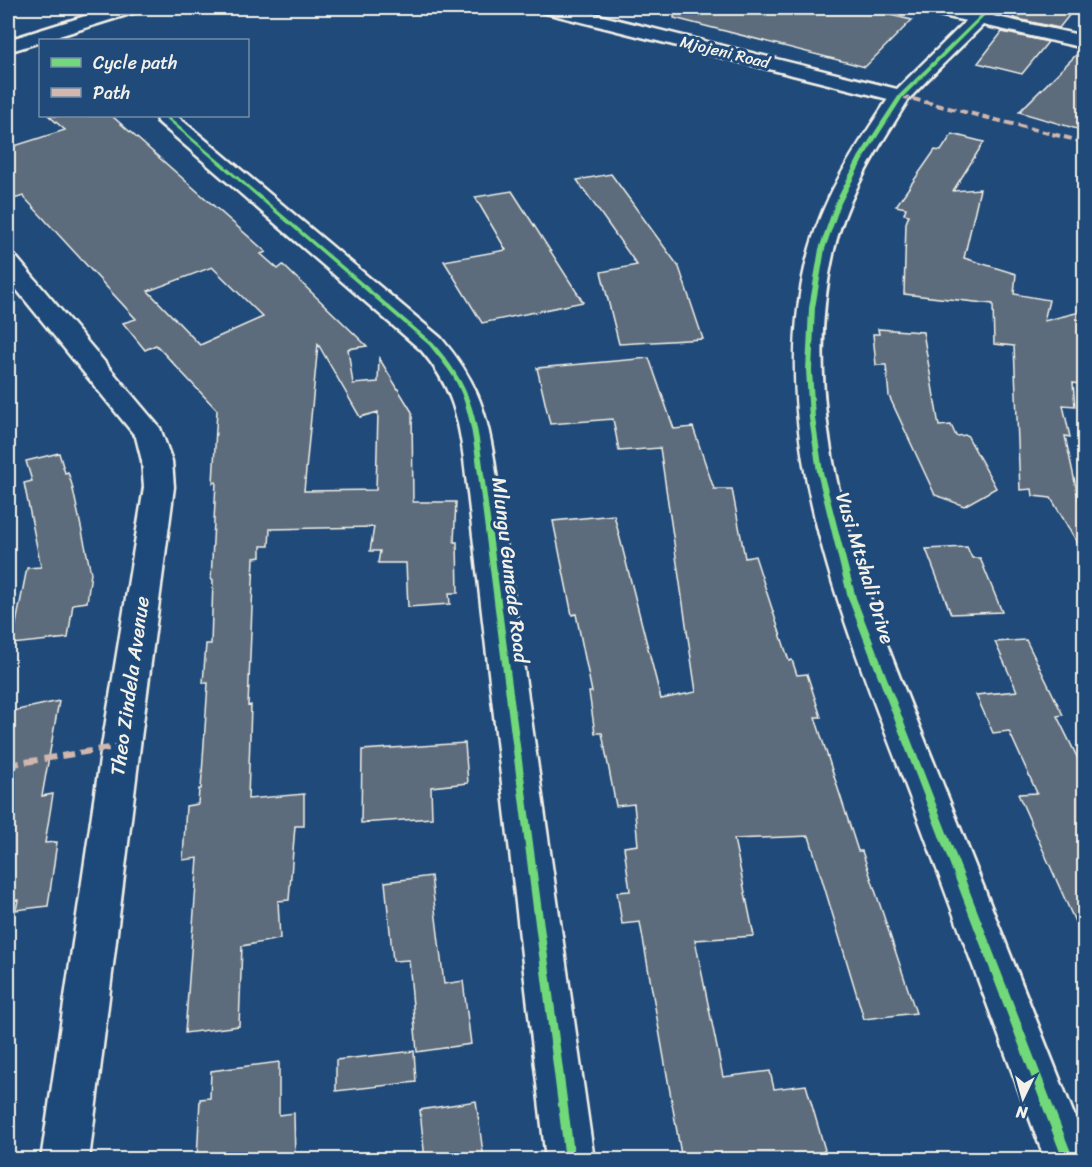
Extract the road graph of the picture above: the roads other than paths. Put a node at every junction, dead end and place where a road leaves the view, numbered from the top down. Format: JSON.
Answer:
{"nodes":[{"id":1,"x":129,"y":8,"type":"edge"},
{"id":2,"x":549,"y":8,"type":"edge"},
{"id":3,"x":932,"y":8,"type":"edge"},
{"id":4,"x":985,"y":13,"type":"edge"},
{"id":5,"x":70,"y":34,"type":"edge"},
{"id":6,"x":44,"y":39,"type":"edge"},
{"id":7,"x":39,"y":40,"type":"edge"},
{"id":8,"x":1084,"y":42,"type":"edge"},
{"id":9,"x":8,"y":46,"type":"edge"},
{"id":10,"x":901,"y":96,"type":"junction"},
{"id":11,"x":166,"y":117,"type":"edge"},
{"id":12,"x":8,"y":262,"type":"edge"},
{"id":13,"x":65,"y":1160,"type":"edge"},
{"id":14,"x":570,"y":1160,"type":"edge"},
{"id":15,"x":1068,"y":1160,"type":"edge"}],
"edges":[{"from":1,"to":5,"type":"street"},
{"from":2,"to":10,"type":"street","name":"Mjojeni Road"},
{"from":3,"to":4,"type":"street"},
{"from":4,"to":8,"type":"street"},
{"from":4,"to":10,"type":"street","name":"Vusi Mtshali Drive"},
{"from":5,"to":6,"type":"street"},
{"from":7,"to":9,"type":"street"},
{"from":10,"to":15,"type":"street","name":"Vusi Mtshali Drive"},
{"from":11,"to":14,"type":"street","name":"Mlungu Gumede Road"},
{"from":12,"to":13,"type":"street","name":"Theo Zindela Avenue"}]}
